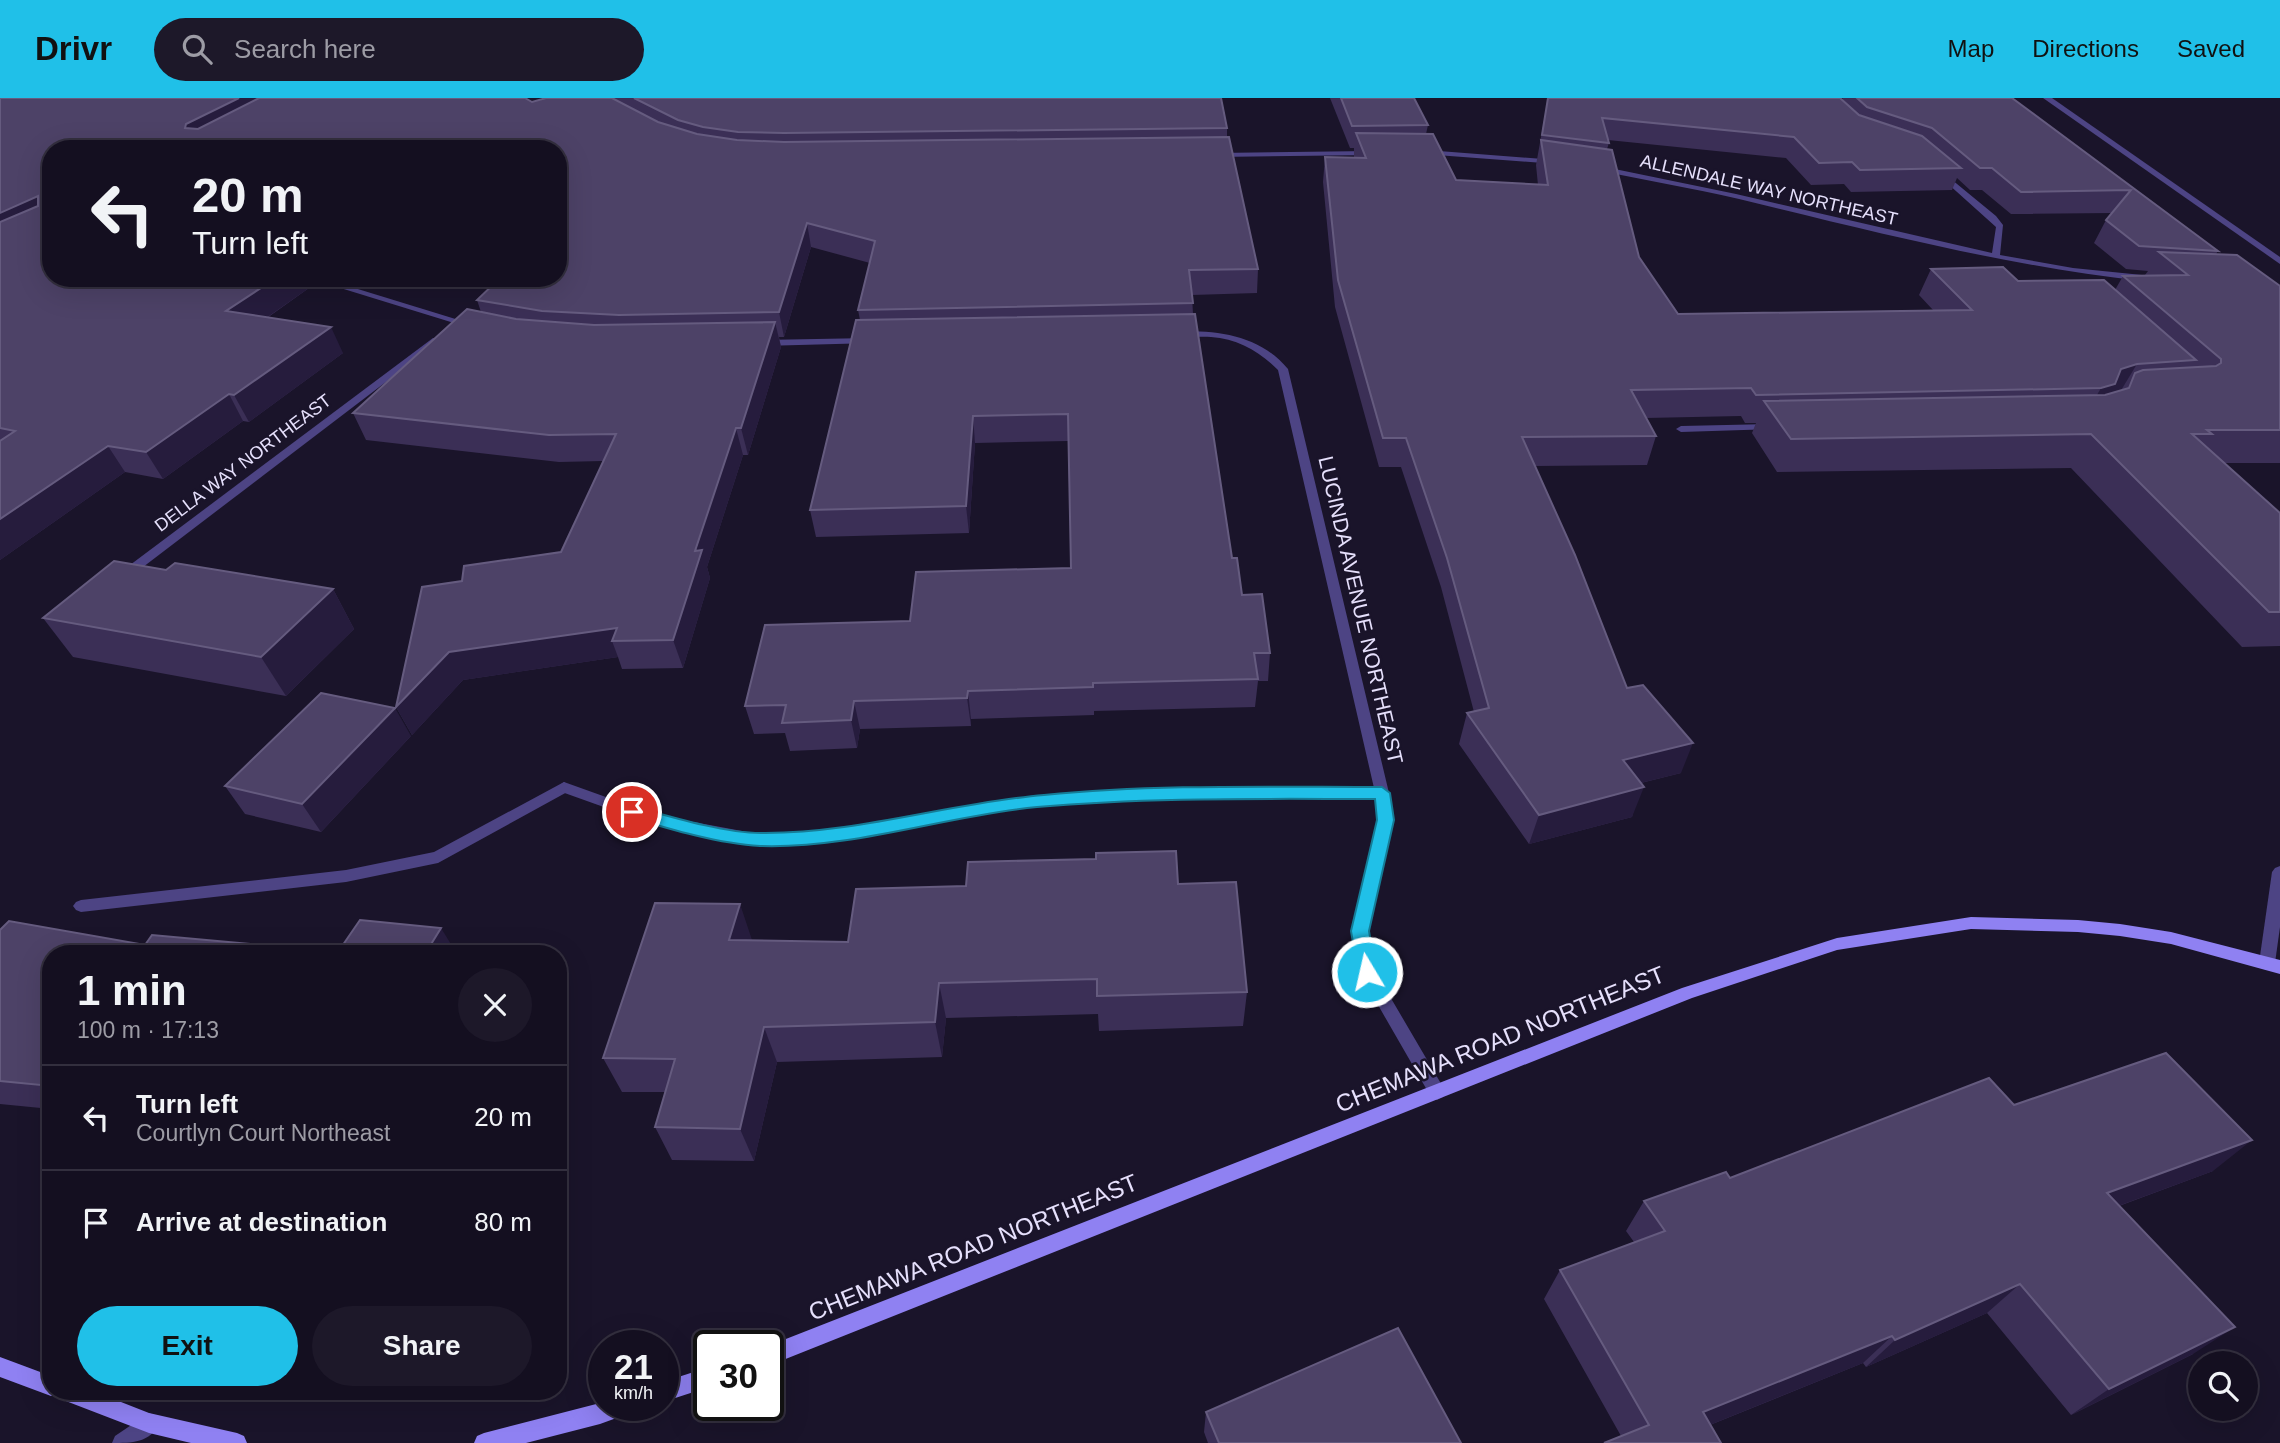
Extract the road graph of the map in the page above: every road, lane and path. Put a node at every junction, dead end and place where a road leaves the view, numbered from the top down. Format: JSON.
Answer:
{"nodes":[{"id":1,"x":2047,"y":98,"type":"edge"},
{"id":2,"x":1413,"y":152,"type":"edge"},
{"id":3,"x":1385,"y":153,"type":"edge"},
{"id":4,"x":1205,"y":155,"type":"edge"},
{"id":5,"x":1560,"y":163,"type":"edge"},
{"id":6,"x":1585,"y":166,"type":"edge"},
{"id":7,"x":1937,"y":170,"type":"edge"},
{"id":8,"x":1996,"y":256,"type":"junction"},
{"id":9,"x":2280,"y":261,"type":"edge"},
{"id":10,"x":2152,"y":278,"type":"edge"},
{"id":11,"x":342,"y":287,"type":"edge"},
{"id":12,"x":459,"y":322,"type":"junction"},
{"id":13,"x":484,"y":329,"type":"edge"},
{"id":14,"x":1174,"y":334,"type":"edge"},
{"id":15,"x":887,"y":341,"type":"edge"},
{"id":16,"x":750,"y":344,"type":"edge"},
{"id":17,"x":1779,"y":427,"type":"edge"},
{"id":18,"x":1681,"y":429,"type":"dead end"},
{"id":19,"x":115,"y":582,"type":"edge"},
{"id":20,"x":1382,"y":793,"type":"junction"},
{"id":21,"x":2280,"y":872,"type":"edge"},
{"id":22,"x":81,"y":906,"type":"dead end"},
{"id":23,"x":2274,"y":965,"type":"edge"},
{"id":24,"x":1437,"y":1092,"type":"junction"},
{"id":25,"x":784,"y":1350,"type":"edge"},
{"id":26,"x":0,"y":1367,"type":"edge"},
{"id":27,"x":42,"y":1383,"type":"edge"},
{"id":28,"x":89,"y":1400,"type":"edge"},
{"id":29,"x":588,"y":1418,"type":"edge"},
{"id":30,"x":149,"y":1423,"type":"junction"},
{"id":31,"x":122,"y":1443,"type":"edge"},
{"id":32,"x":237,"y":1443,"type":"edge"},
{"id":33,"x":484,"y":1443,"type":"edge"}],
"edges":[{"from":1,"to":9,"type":"street"},
{"from":2,"to":5,"type":"street"},
{"from":3,"to":4,"type":"street"},
{"from":6,"to":8,"type":"street","name":"ALLENDALE WAY NORTHEAST"},
{"from":7,"to":8,"type":"street"},
{"from":8,"to":10,"type":"street","name":"ALLENDALE WAY NORTHEAST"},
{"from":11,"to":12,"type":"street"},
{"from":12,"to":13,"type":"street"},
{"from":12,"to":19,"type":"street","name":"DELLA WAY NORTHEAST"},
{"from":14,"to":20,"type":"street","name":"LUCINDA AVENUE NORTHEAST"},
{"from":15,"to":16,"type":"street"},
{"from":17,"to":18,"type":"street"},
{"from":20,"to":22,"type":"street"},
{"from":20,"to":24,"type":"street","name":"LUCINDA AVENUE NORTHEAST"},
{"from":21,"to":23,"type":"street"},
{"from":23,"to":24,"type":"main road","name":"CHEMAWA ROAD NORTHEAST"},
{"from":24,"to":25,"type":"main road","name":"CHEMAWA ROAD NORTHEAST"},
{"from":26,"to":27,"type":"main road"},
{"from":28,"to":30,"type":"main road"},
{"from":29,"to":33,"type":"main road"},
{"from":30,"to":31,"type":"street"},
{"from":30,"to":32,"type":"main road"}]}
